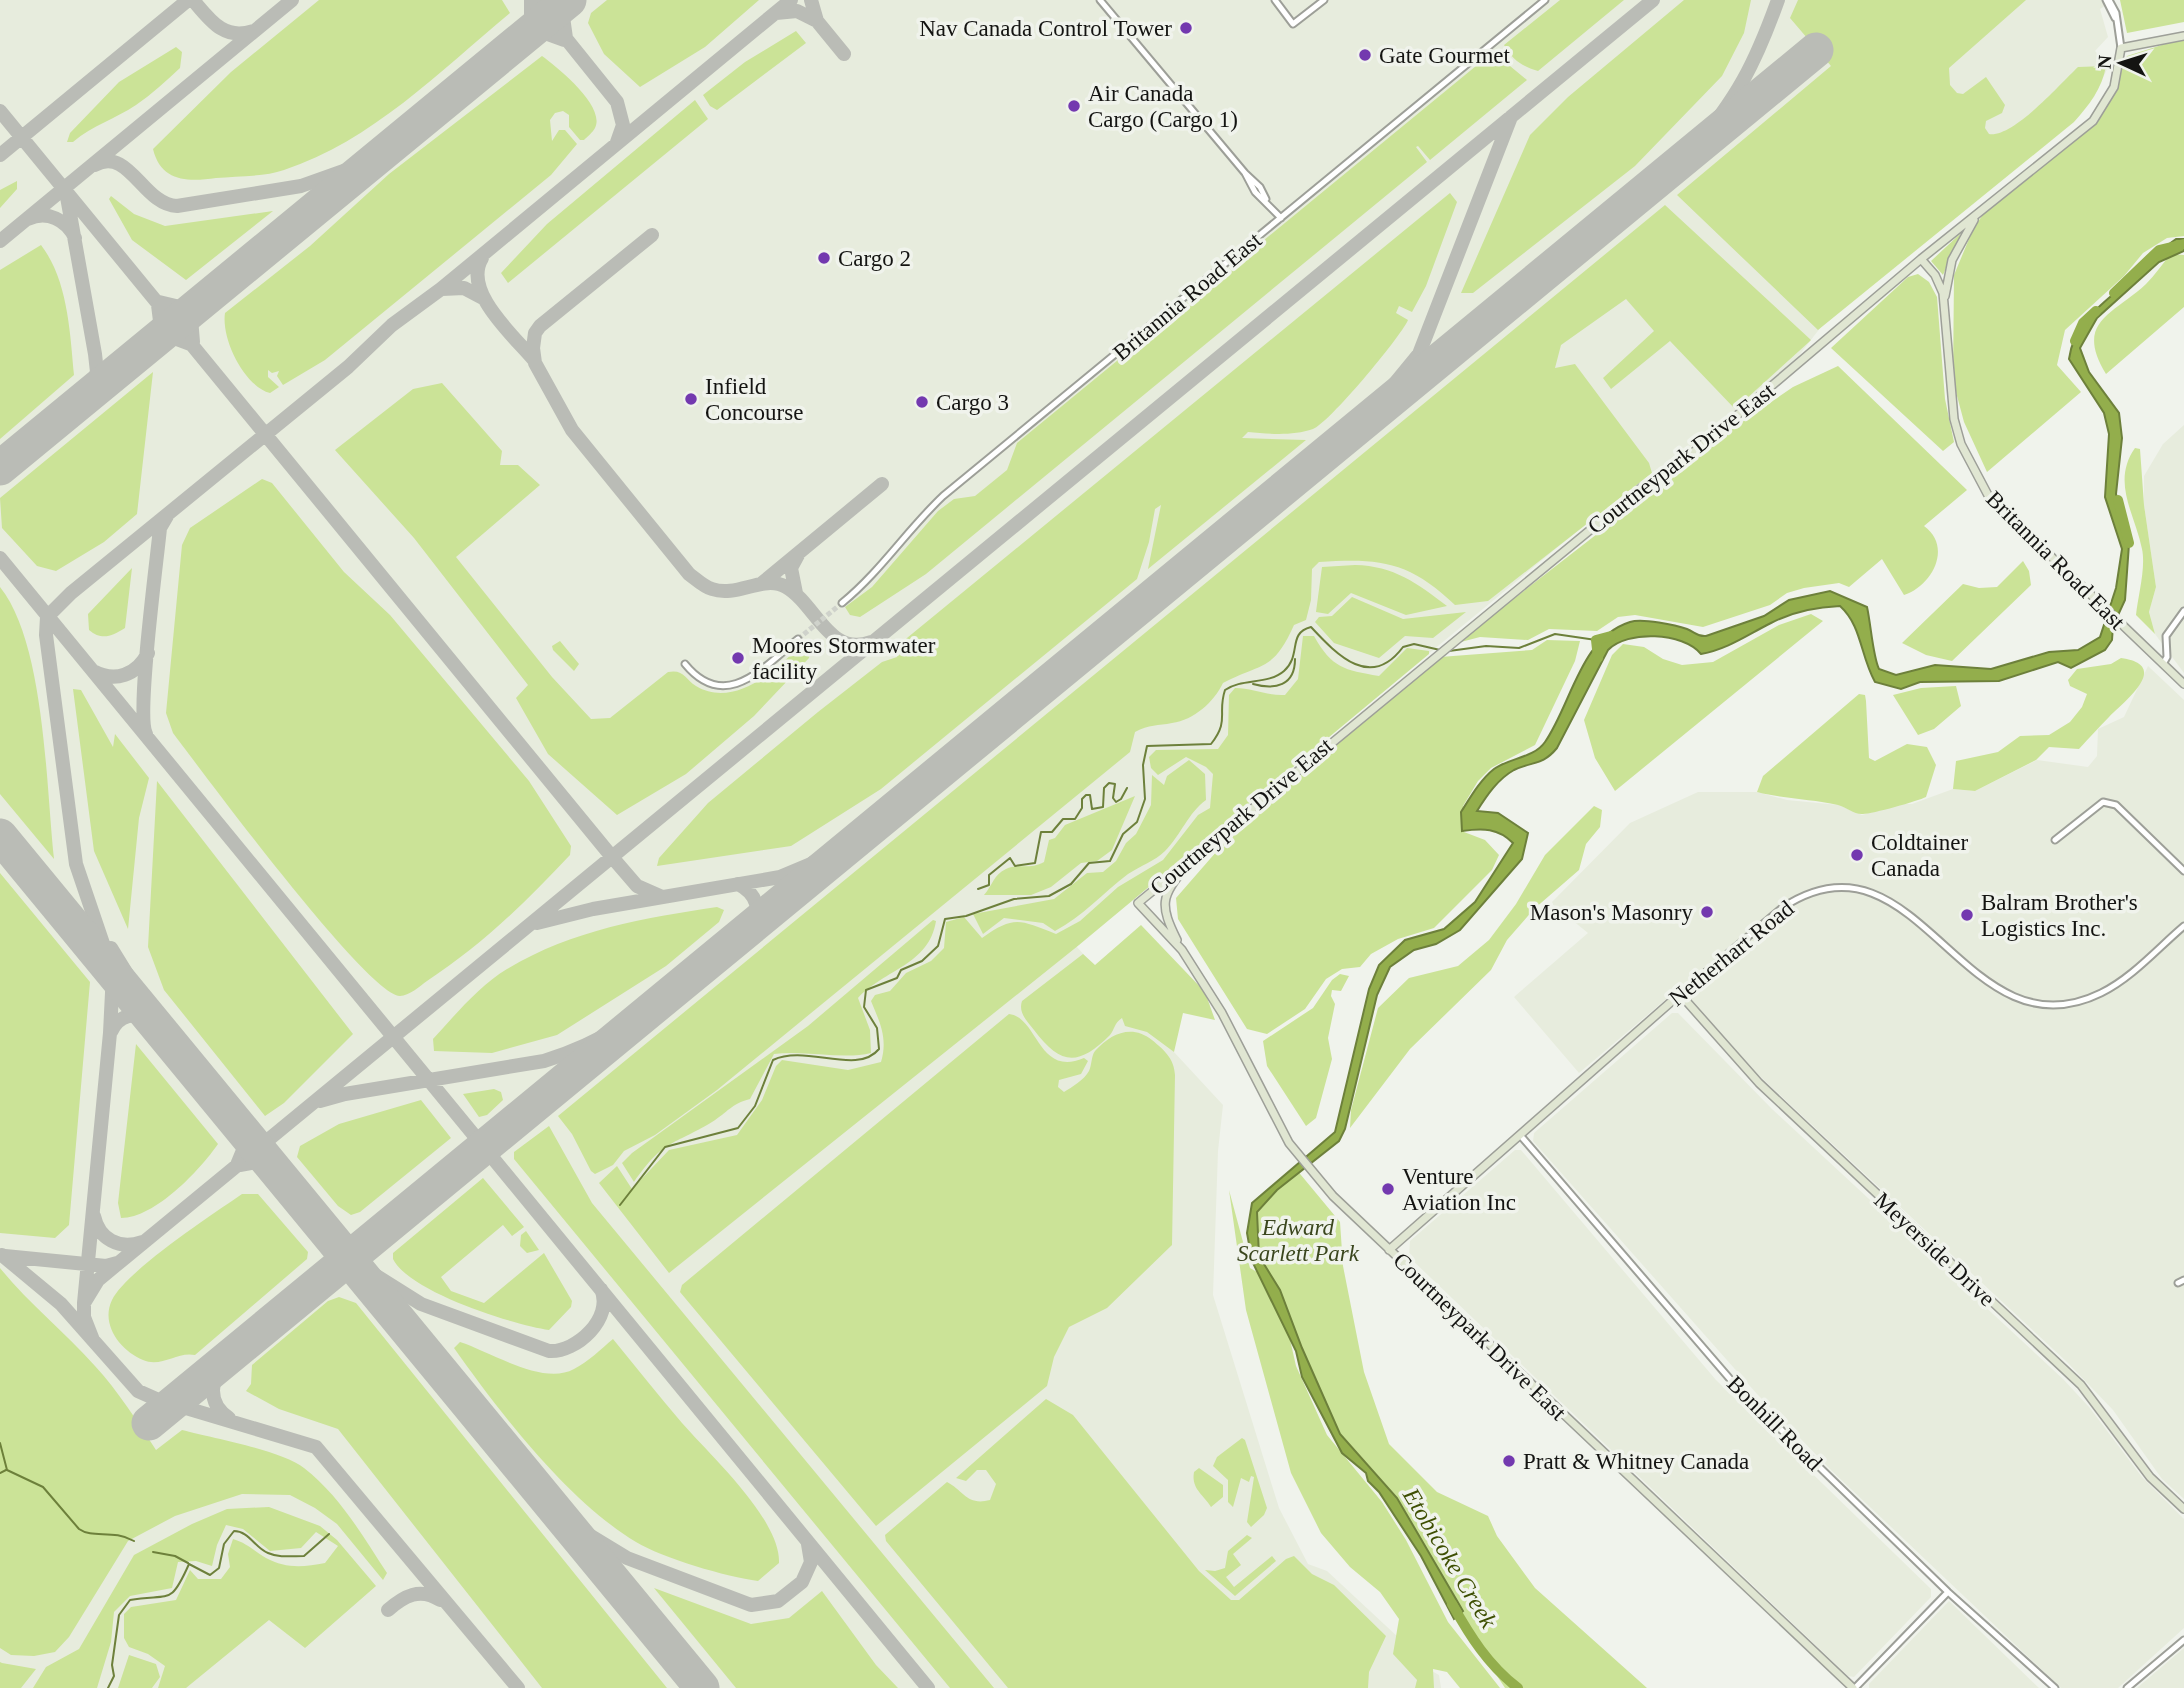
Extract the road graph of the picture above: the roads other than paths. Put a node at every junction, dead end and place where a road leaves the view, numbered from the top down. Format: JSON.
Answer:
{"nodes":[{"id":1,"x":1100,"y":0,"type":"edge"},
{"id":2,"x":1275,"y":0,"type":"edge"},
{"id":3,"x":1324,"y":0,"type":"edge"},
{"id":4,"x":2108,"y":0,"type":"edge"},
{"id":5,"x":1540,"y":2,"type":"edge"},
{"id":6,"x":2184,"y":36,"type":"edge"},
{"id":7,"x":2121,"y":48,"type":"junction"},
{"id":8,"x":1979,"y":213,"type":"junction"},
{"id":9,"x":1281,"y":218,"type":"junction"},
{"id":10,"x":1920,"y":259,"type":"junction"},
{"id":11,"x":1945,"y":300,"type":"junction"},
{"id":12,"x":842,"y":603,"type":"tunnel mouth"},
{"id":13,"x":2184,"y":611,"type":"edge"},
{"id":14,"x":798,"y":639,"type":"tunnel mouth"},
{"id":15,"x":685,"y":664,"type":"dead end"},
{"id":16,"x":2163,"y":664,"type":"junction"},
{"id":17,"x":2184,"y":684,"type":"edge"},
{"id":18,"x":2055,"y":840,"type":"dead end"},
{"id":19,"x":1196,"y":855,"type":"junction"},
{"id":20,"x":2184,"y":871,"type":"edge"},
{"id":21,"x":2184,"y":926,"type":"edge"},
{"id":22,"x":1182,"y":950,"type":"junction"},
{"id":23,"x":1679,"y":994,"type":"junction"},
{"id":24,"x":1520,"y":1135,"type":"junction"},
{"id":25,"x":1389,"y":1250,"type":"junction"},
{"id":26,"x":2184,"y":1509,"type":"edge"},
{"id":27,"x":1948,"y":1592,"type":"junction"},
{"id":28,"x":2184,"y":1640,"type":"edge"},
{"id":29,"x":1854,"y":1688,"type":"edge"},
{"id":30,"x":2054,"y":1688,"type":"edge"},
{"id":31,"x":2127,"y":1688,"type":"edge"}],
"edges":[{"from":1,"to":9,"type":"street"},
{"from":2,"to":3,"type":"street"},
{"from":4,"to":7,"type":"street"},
{"from":5,"to":9,"type":"street","name":"Britannia Road East"},
{"from":6,"to":7,"type":"street"},
{"from":7,"to":8,"type":"street"},
{"from":8,"to":10,"type":"street","name":"Courtneypark Drive East"},
{"from":8,"to":11,"type":"street"},
{"from":9,"to":12,"type":"street","name":"Britannia Road East"},
{"from":10,"to":11,"type":"street","name":"Britannia Road East"},
{"from":10,"to":19,"type":"street","name":"Courtneypark Drive East"},
{"from":11,"to":16,"type":"street","name":"Britannia Road East"},
{"from":13,"to":16,"type":"street"},
{"from":14,"to":15,"type":"street"},
{"from":16,"to":17,"type":"street","name":"Britannia Road East"},
{"from":18,"to":20,"type":"street"},
{"from":19,"to":22,"type":"street"},
{"from":19,"to":22,"type":"street","name":"Courtneypark Drive East"},
{"from":21,"to":23,"type":"street","name":"Netherhart Road"},
{"from":22,"to":25,"type":"street","name":"Courtneypark Drive East"},
{"from":23,"to":24,"type":"street","name":"Netherhart Road"},
{"from":23,"to":26,"type":"street","name":"Meyerside Drive"},
{"from":24,"to":25,"type":"street","name":"Netherhart Road"},
{"from":24,"to":27,"type":"street","name":"Bonhill Road"},
{"from":25,"to":29,"type":"street","name":"Courtneypark Drive East"},
{"from":27,"to":29,"type":"street"},
{"from":27,"to":30,"type":"street","name":"Bonhill Road"},
{"from":28,"to":31,"type":"street"}]}
